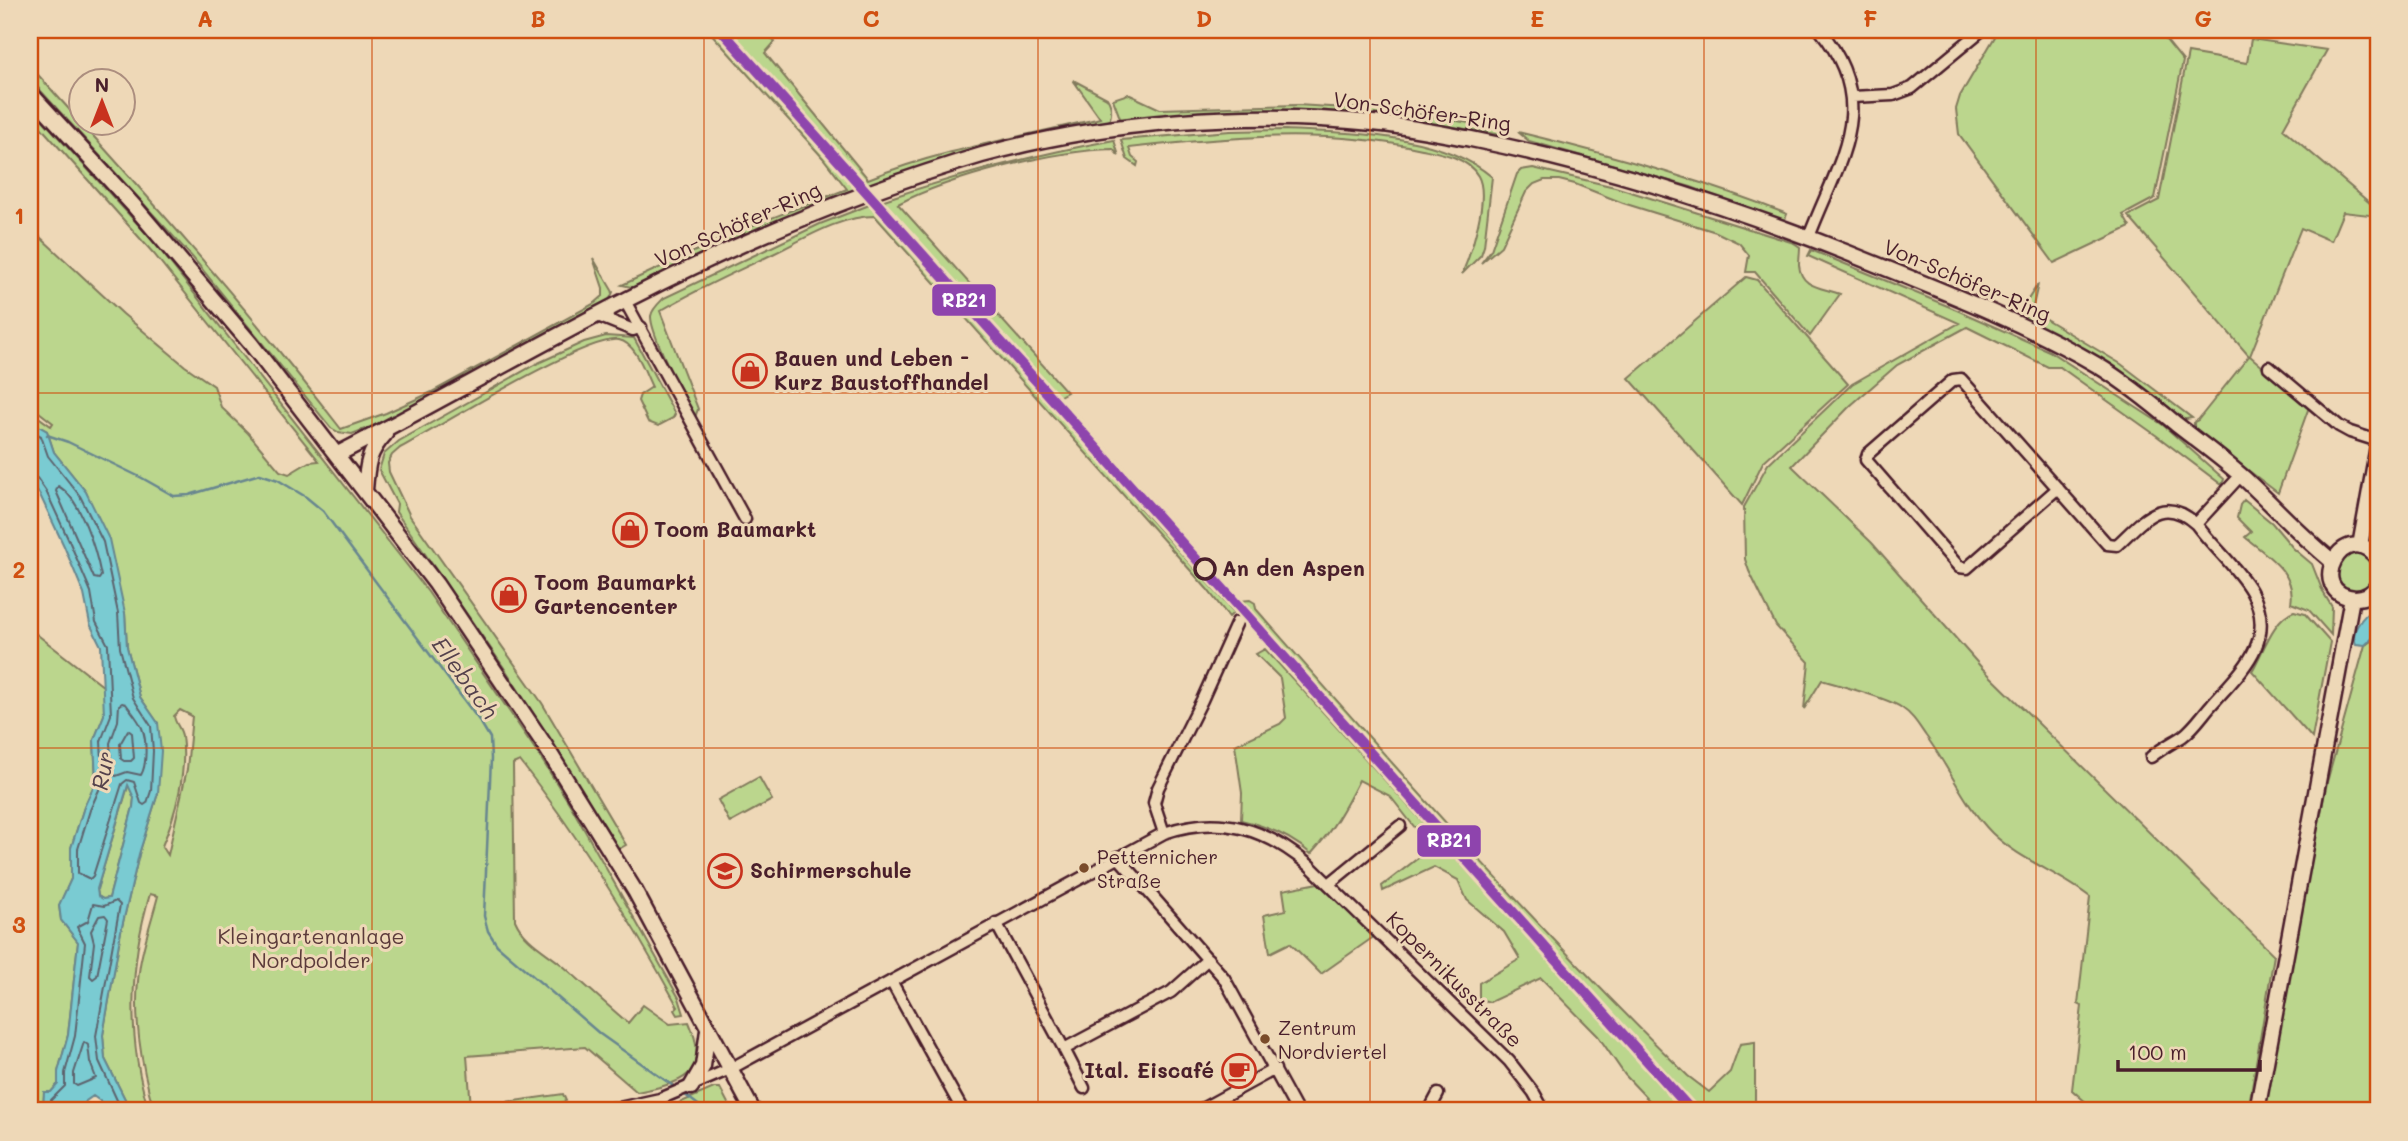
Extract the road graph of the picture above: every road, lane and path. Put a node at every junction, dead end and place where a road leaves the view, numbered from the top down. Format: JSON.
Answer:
{"nodes":[{"id":1,"x":1820,"y":30,"type":"edge"},
{"id":2,"x":1982,"y":30,"type":"edge"},
{"id":3,"x":30,"y":93,"type":"edge"},
{"id":4,"x":1852,"y":97,"type":"junction"},
{"id":5,"x":1809,"y":237,"type":"junction"},
{"id":6,"x":625,"y":301,"type":"junction"},
{"id":7,"x":598,"y":316,"type":"junction"},
{"id":8,"x":641,"y":327,"type":"junction"},
{"id":9,"x":2269,"y":368,"type":"dead end"},
{"id":10,"x":391,"y":428,"type":"junction"},
{"id":11,"x":2378,"y":444,"type":"edge"},
{"id":12,"x":338,"y":454,"type":"junction"},
{"id":13,"x":2241,"y":475,"type":"junction"},
{"id":14,"x":2058,"y":488,"type":"junction"},
{"id":15,"x":365,"y":490,"type":"junction"},
{"id":16,"x":745,"y":519,"type":"dead end"},
{"id":17,"x":2196,"y":524,"type":"junction"},
{"id":18,"x":2360,"y":546,"type":"junction"},
{"id":19,"x":2378,"y":559,"type":"edge"},
{"id":20,"x":2332,"y":561,"type":"junction"},
{"id":21,"x":2378,"y":585,"type":"edge"},
{"id":22,"x":2352,"y":598,"type":"junction"},
{"id":23,"x":1237,"y":622,"type":"dead end"},
{"id":24,"x":2151,"y":757,"type":"dead end"},
{"id":25,"x":1400,"y":826,"type":"dead end"},
{"id":26,"x":1164,"y":833,"type":"junction"},
{"id":27,"x":1118,"y":857,"type":"junction"},
{"id":28,"x":1329,"y":884,"type":"junction"},
{"id":29,"x":996,"y":923,"type":"junction"},
{"id":30,"x":1208,"y":959,"type":"junction"},
{"id":31,"x":891,"y":981,"type":"junction"},
{"id":32,"x":708,"y":1030,"type":"junction"},
{"id":33,"x":1064,"y":1049,"type":"junction"},
{"id":34,"x":730,"y":1069,"type":"junction"},
{"id":35,"x":1275,"y":1069,"type":"junction"},
{"id":36,"x":689,"y":1088,"type":"junction"},
{"id":37,"x":1084,"y":1088,"type":"dead end"},
{"id":38,"x":1438,"y":1094,"type":"dead end"},
{"id":39,"x":562,"y":1111,"type":"edge"},
{"id":40,"x":753,"y":1111,"type":"edge"},
{"id":41,"x":963,"y":1111,"type":"edge"},
{"id":42,"x":1198,"y":1111,"type":"edge"},
{"id":43,"x":1297,"y":1111,"type":"edge"},
{"id":44,"x":1426,"y":1111,"type":"edge"},
{"id":45,"x":1544,"y":1111,"type":"edge"},
{"id":46,"x":2257,"y":1111,"type":"edge"}],
"edges":[{"from":1,"to":4,"type":"street"},
{"from":2,"to":4,"type":"street"},
{"from":3,"to":12,"type":"main road"},
{"from":4,"to":5,"type":"street"},
{"from":5,"to":6,"type":"main road","name":"Von-Schöfer-Ring"},
{"from":5,"to":13,"type":"main road","name":"Von-Schöfer-Ring"},
{"from":6,"to":7,"type":"main road","name":"Von-Schöfer-Ring"},
{"from":6,"to":8,"type":"street"},
{"from":7,"to":8,"type":"street"},
{"from":7,"to":10,"type":"main road","name":"Von-Schöfer-Ring"},
{"from":8,"to":16,"type":"street"},
{"from":9,"to":11,"type":"street"},
{"from":10,"to":12,"type":"main road","name":"Von-Schöfer-Ring"},
{"from":10,"to":15,"type":"main road"},
{"from":11,"to":18,"type":"main road"},
{"from":12,"to":15,"type":"main road"},
{"from":13,"to":17,"type":"street"},
{"from":13,"to":20,"type":"main road","name":"Von-Schöfer-Ring"},
{"from":14,"to":14,"type":"street"},
{"from":14,"to":17,"type":"street"},
{"from":15,"to":32,"type":"main road"},
{"from":17,"to":24,"type":"street"},
{"from":18,"to":19,"type":"main road"},
{"from":18,"to":20,"type":"main road"},
{"from":20,"to":22,"type":"main road"},
{"from":21,"to":22,"type":"main road"},
{"from":22,"to":46,"type":"main road"},
{"from":23,"to":26,"type":"street"},
{"from":25,"to":28,"type":"street"},
{"from":26,"to":27,"type":"street","name":"Kopernikusstraße"},
{"from":26,"to":28,"type":"street","name":"Kopernikusstraße"},
{"from":27,"to":29,"type":"street"},
{"from":27,"to":30,"type":"street"},
{"from":28,"to":45,"type":"street","name":"Kopernikusstraße"},
{"from":29,"to":31,"type":"street"},
{"from":29,"to":33,"type":"street"},
{"from":30,"to":33,"type":"street"},
{"from":30,"to":35,"type":"street"},
{"from":31,"to":34,"type":"street"},
{"from":31,"to":41,"type":"street"},
{"from":32,"to":34,"type":"main road"},
{"from":32,"to":36,"type":"main road"},
{"from":33,"to":37,"type":"street"},
{"from":34,"to":36,"type":"street"},
{"from":34,"to":40,"type":"main road"},
{"from":35,"to":42,"type":"street"},
{"from":35,"to":43,"type":"street"},
{"from":36,"to":39,"type":"street"},
{"from":38,"to":44,"type":"street"}]}
